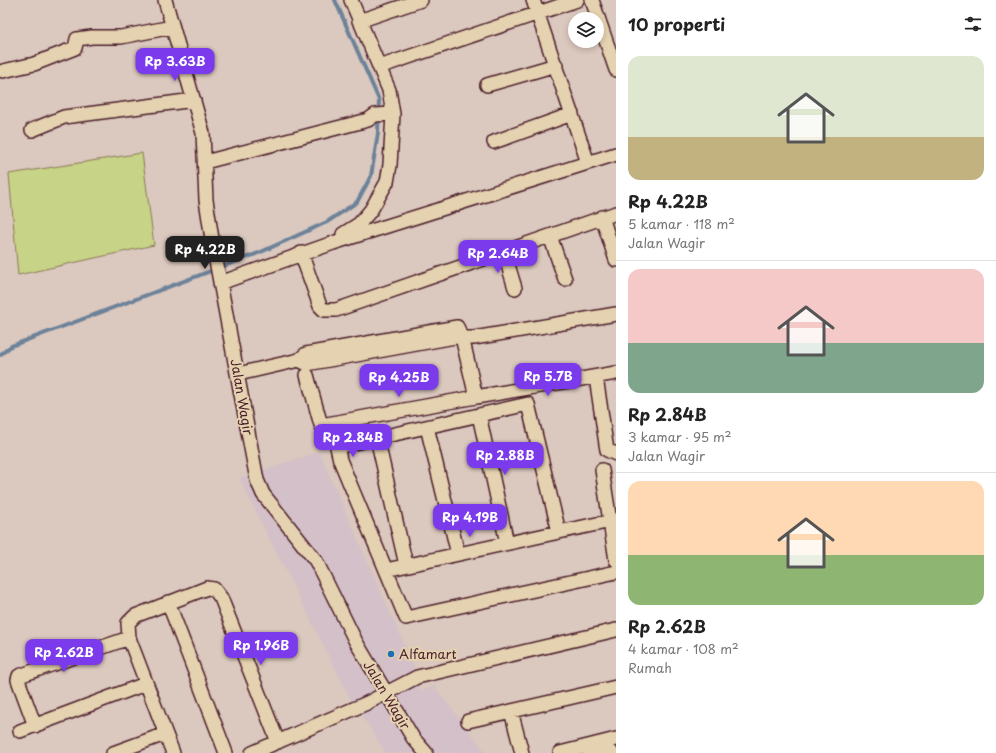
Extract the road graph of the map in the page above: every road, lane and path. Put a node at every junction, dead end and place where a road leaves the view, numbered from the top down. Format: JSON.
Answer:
{"nodes":[{"id":1,"x":165,"y":0,"type":"edge"},
{"id":2,"x":351,"y":0,"type":"edge"},
{"id":3,"x":421,"y":0,"type":"edge"},
{"id":4,"x":533,"y":0,"type":"edge"},
{"id":5,"x":577,"y":0,"type":"edge"},
{"id":6,"x":592,"y":0,"type":"edge"},
{"id":7,"x":538,"y":13,"type":"junction"},
{"id":8,"x":359,"y":21,"type":"junction"},
{"id":9,"x":172,"y":27,"type":"junction"},
{"id":10,"x":556,"y":65,"type":"junction"},
{"id":11,"x":379,"y":67,"type":"junction"},
{"id":12,"x":616,"y":70,"type":"edge"},
{"id":13,"x":3,"y":72,"type":"dead end"},
{"id":14,"x":487,"y":85,"type":"dead end"},
{"id":15,"x":194,"y":100,"type":"junction"},
{"id":16,"x":393,"y":114,"type":"junction"},
{"id":17,"x":572,"y":114,"type":"junction"},
{"id":18,"x":32,"y":130,"type":"dead end"},
{"id":19,"x":494,"y":142,"type":"dead end"},
{"id":20,"x":616,"y":154,"type":"edge"},
{"id":21,"x":206,"y":162,"type":"junction"},
{"id":22,"x":588,"y":163,"type":"junction"},
{"id":23,"x":616,"y":213,"type":"edge"},
{"id":24,"x":602,"y":217,"type":"junction"},
{"id":25,"x":550,"y":236,"type":"junction"},
{"id":26,"x":504,"y":252,"type":"junction"},
{"id":27,"x":297,"y":255,"type":"junction"},
{"id":28,"x":616,"y":260,"type":"edge"},
{"id":29,"x":565,"y":279,"type":"dead end"},
{"id":30,"x":220,"y":280,"type":"junction"},
{"id":31,"x":515,"y":288,"type":"dead end"},
{"id":32,"x":616,"y":314,"type":"edge"},
{"id":33,"x":462,"y":337,"type":"junction"},
{"id":34,"x":616,"y":373,"type":"edge"},
{"id":35,"x":238,"y":374,"type":"junction"},
{"id":36,"x":307,"y":375,"type":"dead end"},
{"id":37,"x":596,"y":377,"type":"junction"},
{"id":38,"x":476,"y":397,"type":"junction"},
{"id":39,"x":479,"y":415,"type":"junction"},
{"id":40,"x":427,"y":427,"type":"junction"},
{"id":41,"x":377,"y":438,"type":"junction"},
{"id":42,"x":616,"y":454,"type":"edge"},
{"id":43,"x":602,"y":470,"type":"dead end"},
{"id":44,"x":613,"y":520,"type":"edge"},
{"id":45,"x":559,"y":532,"type":"junction"},
{"id":46,"x":507,"y":543,"type":"junction"},
{"id":47,"x":458,"y":554,"type":"junction"},
{"id":48,"x":616,"y":560,"type":"edge"},
{"id":49,"x":406,"y":565,"type":"junction"},
{"id":50,"x":386,"y":570,"type":"junction"},
{"id":51,"x":616,"y":572,"type":"edge"},
{"id":52,"x":168,"y":602,"type":"junction"},
{"id":53,"x":616,"y":630,"type":"edge"},
{"id":54,"x":129,"y":638,"type":"junction"},
{"id":55,"x":146,"y":684,"type":"junction"},
{"id":56,"x":616,"y":687,"type":"edge"},
{"id":57,"x":385,"y":692,"type":"junction"},
{"id":58,"x":511,"y":711,"type":"junction"},
{"id":59,"x":468,"y":721,"type":"dead end"},
{"id":60,"x":35,"y":726,"type":"junction"},
{"id":61,"x":20,"y":731,"type":"dead end"},
{"id":62,"x":165,"y":734,"type":"junction"},
{"id":63,"x":616,"y":739,"type":"edge"},
{"id":64,"x":278,"y":742,"type":"junction"},
{"id":65,"x":580,"y":748,"type":"junction"},
{"id":66,"x":113,"y":753,"type":"edge"},
{"id":67,"x":173,"y":753,"type":"edge"},
{"id":68,"x":226,"y":753,"type":"edge"},
{"id":69,"x":252,"y":753,"type":"edge"},
{"id":70,"x":426,"y":753,"type":"edge"},
{"id":71,"x":522,"y":753,"type":"edge"},
{"id":72,"x":560,"y":753,"type":"edge"},
{"id":73,"x":612,"y":753,"type":"edge"}],
"edges":[{"from":1,"to":9,"type":"street","name":"Jalan Wagir"},
{"from":2,"to":8,"type":"street"},
{"from":3,"to":8,"type":"street"},
{"from":4,"to":7,"type":"street"},
{"from":5,"to":7,"type":"street"},
{"from":6,"to":12,"type":"street"},
{"from":7,"to":10,"type":"street"},
{"from":7,"to":11,"type":"street"},
{"from":8,"to":11,"type":"street"},
{"from":9,"to":13,"type":"street"},
{"from":9,"to":15,"type":"street","name":"Jalan Wagir"},
{"from":10,"to":14,"type":"street"},
{"from":10,"to":17,"type":"street"},
{"from":11,"to":16,"type":"street"},
{"from":15,"to":18,"type":"street"},
{"from":15,"to":21,"type":"street","name":"Jalan Wagir"},
{"from":16,"to":21,"type":"street"},
{"from":16,"to":27,"type":"street"},
{"from":17,"to":19,"type":"street"},
{"from":17,"to":22,"type":"street"},
{"from":20,"to":22,"type":"street"},
{"from":21,"to":30,"type":"street","name":"Jalan Wagir"},
{"from":22,"to":27,"type":"street"},
{"from":23,"to":24,"type":"street"},
{"from":24,"to":25,"type":"street"},
{"from":24,"to":28,"type":"street"},
{"from":25,"to":26,"type":"street"},
{"from":25,"to":29,"type":"street"},
{"from":26,"to":27,"type":"street"},
{"from":26,"to":31,"type":"street"},
{"from":27,"to":30,"type":"street"},
{"from":30,"to":35,"type":"street","name":"Jalan Wagir"},
{"from":32,"to":33,"type":"street"},
{"from":33,"to":35,"type":"street"},
{"from":33,"to":38,"type":"street"},
{"from":34,"to":37,"type":"street"},
{"from":35,"to":57,"type":"street","name":"Jalan Wagir"},
{"from":36,"to":38,"type":"street"},
{"from":37,"to":38,"type":"street"},
{"from":37,"to":42,"type":"street"},
{"from":39,"to":40,"type":"street"},
{"from":39,"to":45,"type":"street"},
{"from":39,"to":46,"type":"street"},
{"from":40,"to":41,"type":"street"},
{"from":40,"to":47,"type":"street"},
{"from":41,"to":49,"type":"street"},
{"from":41,"to":50,"type":"street"},
{"from":43,"to":44,"type":"street"},
{"from":44,"to":45,"type":"street"},
{"from":44,"to":48,"type":"street"},
{"from":45,"to":46,"type":"street"},
{"from":46,"to":47,"type":"street"},
{"from":47,"to":49,"type":"street"},
{"from":49,"to":50,"type":"street"},
{"from":50,"to":51,"type":"street"},
{"from":52,"to":54,"type":"street"},
{"from":52,"to":64,"type":"street"},
{"from":52,"to":68,"type":"street"},
{"from":53,"to":57,"type":"street"},
{"from":54,"to":55,"type":"street"},
{"from":54,"to":60,"type":"street"},
{"from":55,"to":60,"type":"street"},
{"from":55,"to":62,"type":"street"},
{"from":56,"to":58,"type":"street"},
{"from":57,"to":64,"type":"street"},
{"from":57,"to":70,"type":"street","name":"Jalan Wagir"},
{"from":58,"to":59,"type":"street"},
{"from":58,"to":71,"type":"street"},
{"from":60,"to":61,"type":"street"},
{"from":62,"to":66,"type":"street"},
{"from":62,"to":67,"type":"street"},
{"from":63,"to":65,"type":"street"},
{"from":64,"to":69,"type":"street"},
{"from":65,"to":72,"type":"street"},
{"from":65,"to":73,"type":"street"}]}
